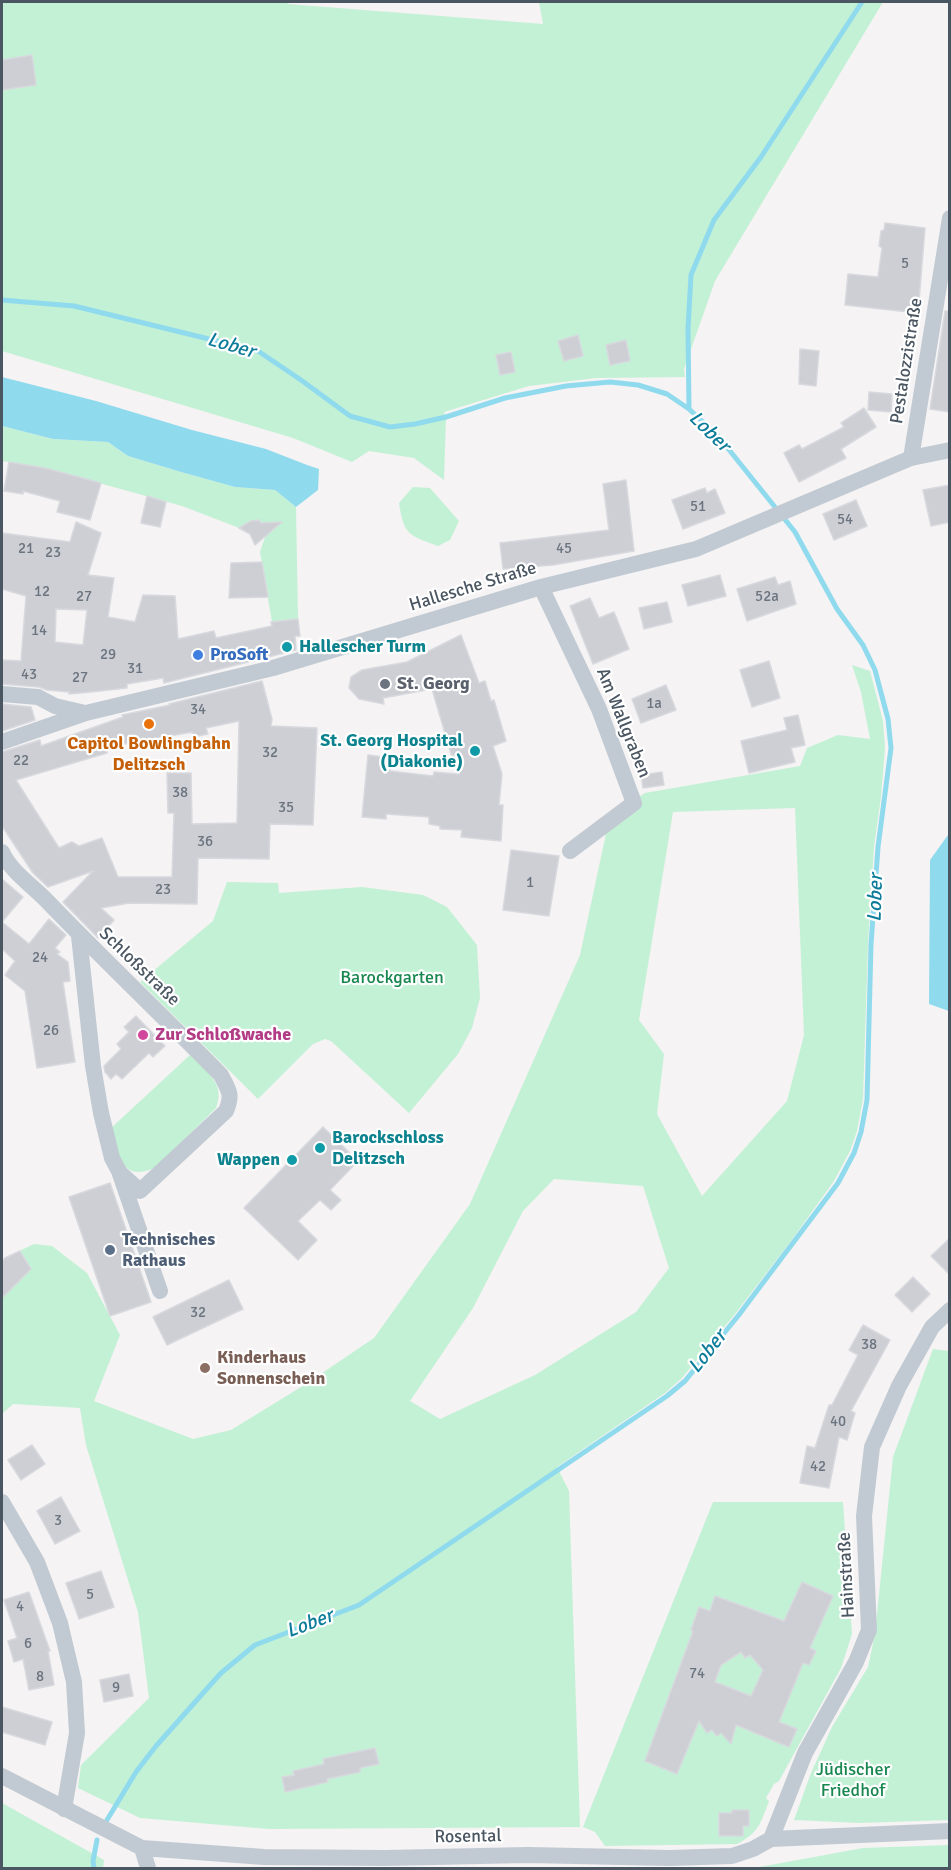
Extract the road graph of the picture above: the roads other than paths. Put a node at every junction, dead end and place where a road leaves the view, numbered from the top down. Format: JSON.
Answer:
{"nodes":[{"id":1,"x":950,"y":218,"type":"edge"},
{"id":2,"x":945,"y":270,"type":"edge"},
{"id":3,"x":950,"y":450,"type":"edge"},
{"id":4,"x":911,"y":458,"type":"junction"},
{"id":5,"x":541,"y":586,"type":"junction"},
{"id":6,"x":2,"y":694,"type":"edge"},
{"id":7,"x":86,"y":713,"type":"junction"},
{"id":8,"x":2,"y":742,"type":"edge"},
{"id":9,"x":570,"y":850,"type":"dead end"},
{"id":10,"x":3,"y":860,"type":"edge"},
{"id":11,"x":79,"y":936,"type":"junction"},
{"id":12,"x":120,"y":1173,"type":"junction"},
{"id":13,"x":160,"y":1292,"type":"dead end"},
{"id":14,"x":950,"y":1310,"type":"edge"},
{"id":15,"x":2,"y":1502,"type":"edge"},
{"id":16,"x":2,"y":1776,"type":"edge"},
{"id":17,"x":64,"y":1809,"type":"junction"},
{"id":18,"x":950,"y":1831,"type":"edge"},
{"id":19,"x":771,"y":1839,"type":"junction"},
{"id":20,"x":142,"y":1848,"type":"junction"},
{"id":21,"x":148,"y":1869,"type":"edge"}],
"edges":[{"from":1,"to":2,"type":"street","name":"Pestalozzistraße"},
{"from":2,"to":4,"type":"street","name":"Pestalozzistraße"},
{"from":3,"to":4,"type":"street","name":"Hallesche Straße"},
{"from":4,"to":5,"type":"street","name":"Hallesche Straße"},
{"from":5,"to":7,"type":"street","name":"Hallesche Straße"},
{"from":5,"to":9,"type":"street","name":"Am Wallgraben"},
{"from":6,"to":7,"type":"street"},
{"from":7,"to":8,"type":"street","name":"Hallesche Straße"},
{"from":10,"to":11,"type":"street","name":"Schloßstraße"},
{"from":11,"to":12,"type":"street","name":"Schloßstraße"},
{"from":11,"to":12,"type":"street","name":"Schloßstraße"},
{"from":12,"to":13,"type":"street","name":"Schloßstraße"},
{"from":14,"to":19,"type":"street","name":"Hainstraße"},
{"from":15,"to":17,"type":"street"},
{"from":16,"to":17,"type":"street","name":"Rosental"},
{"from":17,"to":20,"type":"street","name":"Rosental"},
{"from":18,"to":19,"type":"street","name":"Rosental"},
{"from":19,"to":20,"type":"street","name":"Rosental"},
{"from":20,"to":21,"type":"street"}]}
